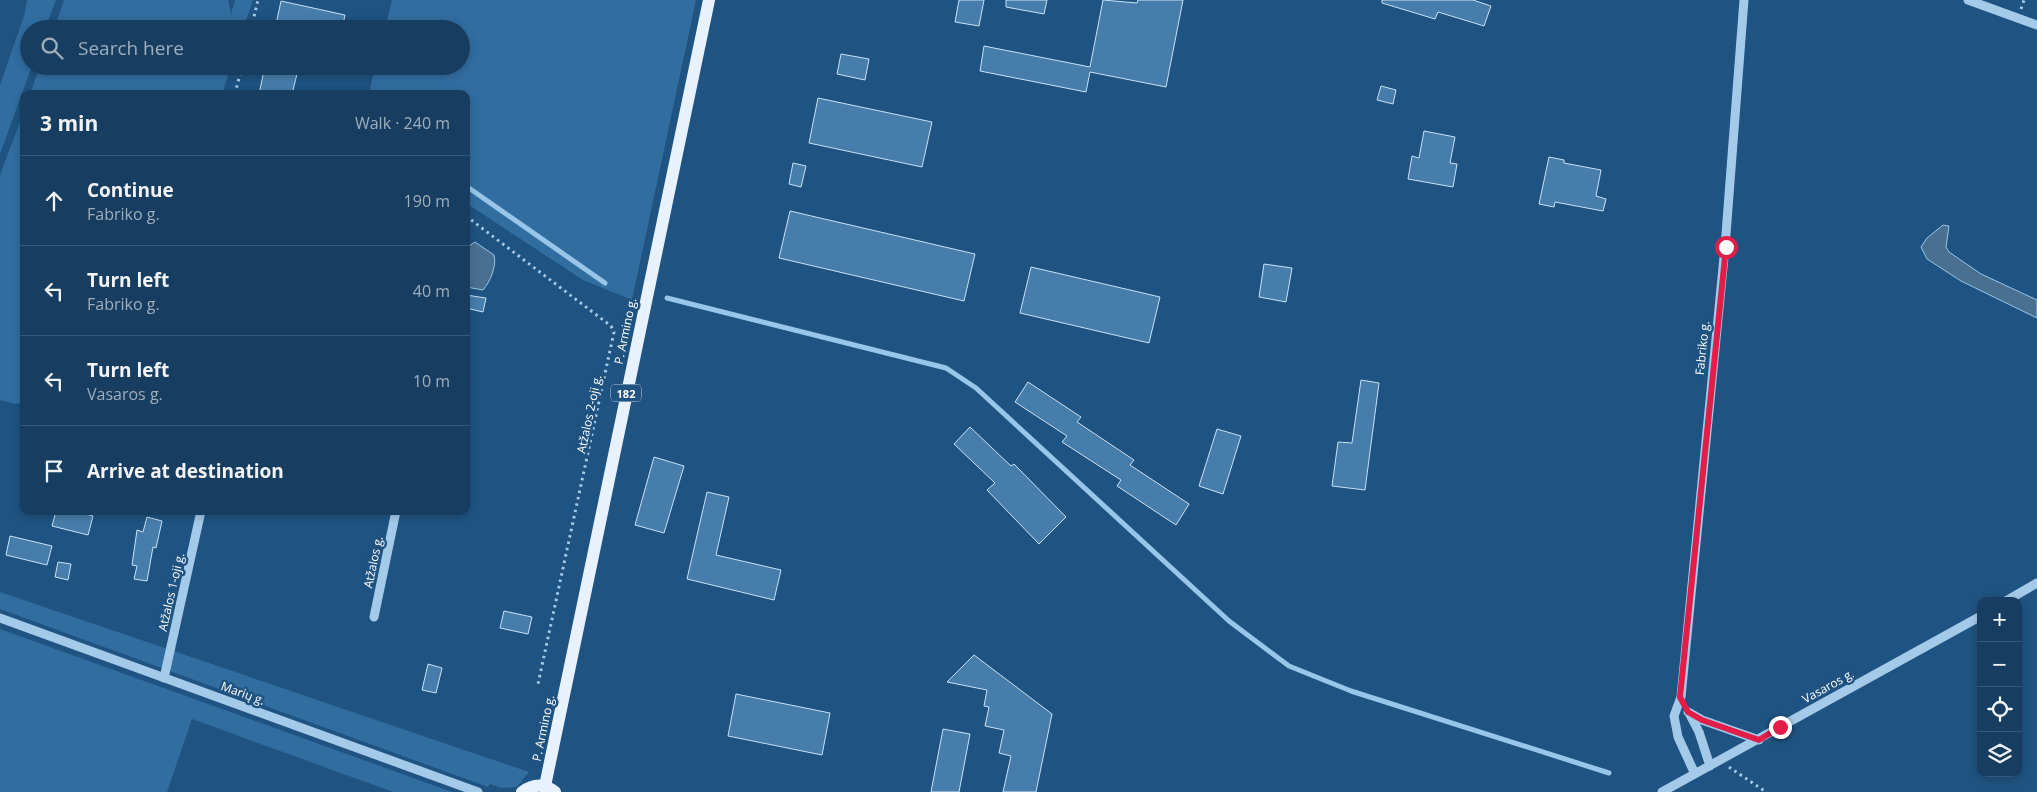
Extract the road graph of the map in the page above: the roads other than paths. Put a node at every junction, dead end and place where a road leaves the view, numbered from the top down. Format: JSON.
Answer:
{"nodes":[{"id":1,"x":709,"y":0,"type":"edge"},
{"id":2,"x":1744,"y":0,"type":"edge"},
{"id":3,"x":1968,"y":0,"type":"edge"},
{"id":4,"x":2037,"y":25,"type":"edge"},
{"id":5,"x":200,"y":515,"type":"edge"},
{"id":6,"x":395,"y":515,"type":"edge"},
{"id":7,"x":2037,"y":583,"type":"edge"},
{"id":8,"x":2013,"y":597,"type":"edge"},
{"id":9,"x":374,"y":617,"type":"dead end"},
{"id":10,"x":0,"y":618,"type":"edge"},
{"id":11,"x":1977,"y":618,"type":"edge"},
{"id":12,"x":164,"y":678,"type":"junction"},
{"id":13,"x":1680,"y":697,"type":"junction"},
{"id":14,"x":1688,"y":712,"type":"junction"},
{"id":15,"x":1759,"y":740,"type":"junction"},
{"id":16,"x":1710,"y":766,"type":"junction"},
{"id":17,"x":1695,"y":774,"type":"junction"},
{"id":18,"x":550,"y":789,"type":"edge"},
{"id":19,"x":478,"y":792,"type":"edge"},
{"id":20,"x":522,"y":792,"type":"edge"},
{"id":21,"x":1662,"y":792,"type":"edge"}],
"edges":[{"from":1,"to":18,"type":"main road","name":"P. Armino g.","number":"182"},
{"from":2,"to":13,"type":"street","name":"Fabriko g."},
{"from":3,"to":4,"type":"street"},
{"from":5,"to":12,"type":"street","name":"Atžalos 1-oji g."},
{"from":6,"to":9,"type":"street","name":"Atžalos g."},
{"from":7,"to":8,"type":"street"},
{"from":10,"to":12,"type":"street","name":"Marių g."},
{"from":11,"to":15,"type":"street","name":"Vasaros g."},
{"from":12,"to":19,"type":"street","name":"Marių g."},
{"from":13,"to":14,"type":"street"},
{"from":13,"to":17,"type":"street","name":"Fabriko g."},
{"from":14,"to":15,"type":"street"},
{"from":14,"to":16,"type":"street"},
{"from":15,"to":16,"type":"street","name":"Vasaros g."},
{"from":16,"to":17,"type":"street","name":"Vasaros g."},
{"from":17,"to":21,"type":"street","name":"Vasaros g."},
{"from":18,"to":20,"type":"main road","name":"P. Armino g.","number":"182"}]}
